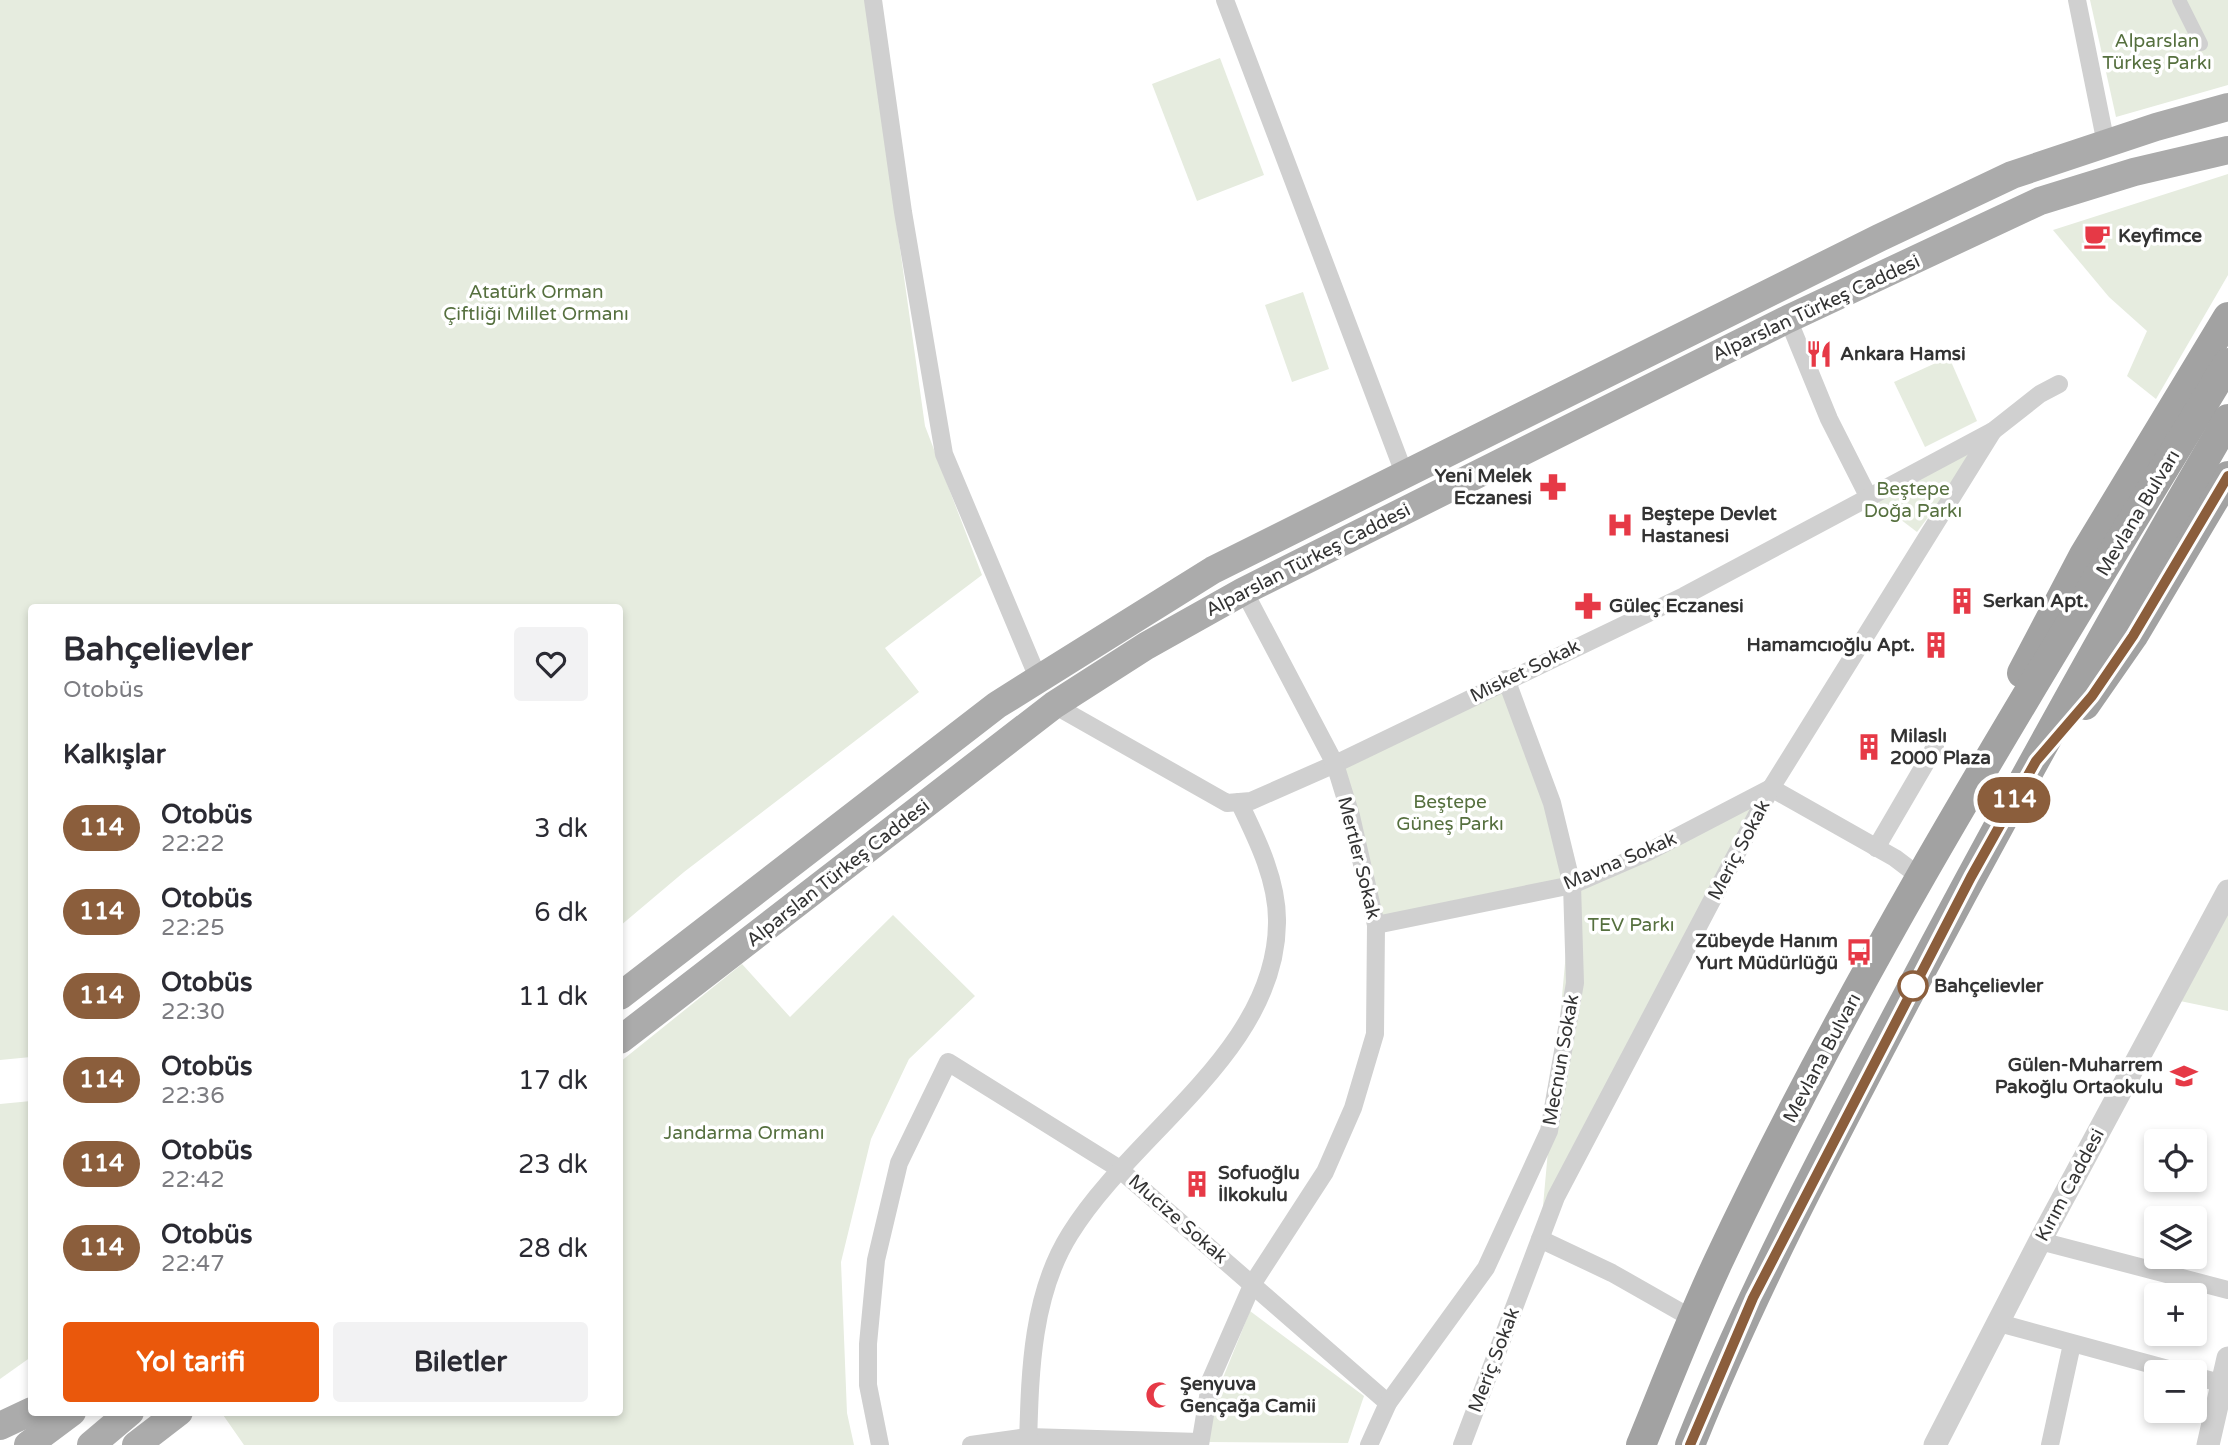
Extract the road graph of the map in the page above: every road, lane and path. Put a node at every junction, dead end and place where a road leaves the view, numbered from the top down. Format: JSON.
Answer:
{"nodes":[{"id":1,"x":873,"y":0,"type":"edge"},
{"id":2,"x":1225,"y":0,"type":"edge"},
{"id":3,"x":2077,"y":0,"type":"edge"},
{"id":4,"x":2179,"y":0,"type":"edge"},
{"id":5,"x":2201,"y":44,"type":"dead end"},
{"id":6,"x":2228,"y":107,"type":"edge"},
{"id":7,"x":2106,"y":144,"type":"junction"},
{"id":8,"x":2227,"y":151,"type":"edge"},
{"id":9,"x":2228,"y":317,"type":"edge"},
{"id":10,"x":1788,"y":318,"type":"junction"},
{"id":11,"x":2228,"y":363,"type":"edge"},
{"id":12,"x":2059,"y":384,"type":"dead end"},
{"id":13,"x":2228,"y":419,"type":"edge"},
{"id":14,"x":1993,"y":431,"type":"junction"},
{"id":15,"x":1404,"y":473,"type":"junction"},
{"id":16,"x":2228,"y":476,"type":"edge"},
{"id":17,"x":1869,"y":498,"type":"junction"},
{"id":18,"x":1244,"y":591,"type":"junction"},
{"id":19,"x":1038,"y":678,"type":"junction"},
{"id":20,"x":1506,"y":679,"type":"junction"},
{"id":21,"x":1054,"y":705,"type":"junction"},
{"id":22,"x":1935,"y":747,"type":"dead end"},
{"id":23,"x":2036,"y":761,"type":"junction"},
{"id":24,"x":1335,"y":764,"type":"junction"},
{"id":25,"x":1975,"y":783,"type":"junction"},
{"id":26,"x":1771,"y":788,"type":"junction"},
{"id":27,"x":1239,"y":802,"type":"junction"},
{"id":28,"x":1876,"y":848,"type":"junction"},
{"id":29,"x":1920,"y":877,"type":"junction"},
{"id":30,"x":1572,"y":886,"type":"junction"},
{"id":31,"x":2228,"y":891,"type":"edge"},
{"id":32,"x":1376,"y":925,"type":"junction"},
{"id":33,"x":623,"y":994,"type":"edge"},
{"id":34,"x":623,"y":1038,"type":"edge"},
{"id":35,"x":1118,"y":1168,"type":"junction"},
{"id":36,"x":1540,"y":1239,"type":"junction"},
{"id":37,"x":2040,"y":1241,"type":"junction"},
{"id":38,"x":1252,"y":1283,"type":"junction"},
{"id":39,"x":2228,"y":1290,"type":"edge"},
{"id":40,"x":1693,"y":1319,"type":"junction"},
{"id":41,"x":1999,"y":1323,"type":"junction"},
{"id":42,"x":2072,"y":1344,"type":"junction"},
{"id":43,"x":2228,"y":1359,"type":"edge"},
{"id":44,"x":2144,"y":1363,"type":"edge"},
{"id":45,"x":2207,"y":1379,"type":"edge"},
{"id":46,"x":2225,"y":1384,"type":"edge"},
{"id":47,"x":1388,"y":1404,"type":"junction"},
{"id":48,"x":28,"y":1413,"type":"edge"},
{"id":49,"x":67,"y":1416,"type":"edge"},
{"id":50,"x":125,"y":1416,"type":"edge"},
{"id":51,"x":173,"y":1416,"type":"edge"},
{"id":52,"x":0,"y":1426,"type":"edge"},
{"id":53,"x":1028,"y":1441,"type":"edge"},
{"id":54,"x":1200,"y":1443,"type":"edge"},
{"id":55,"x":28,"y":1445,"type":"edge"},
{"id":56,"x":91,"y":1445,"type":"edge"},
{"id":57,"x":136,"y":1445,"type":"edge"},
{"id":58,"x":880,"y":1445,"type":"edge"},
{"id":59,"x":971,"y":1445,"type":"edge"},
{"id":60,"x":1369,"y":1445,"type":"edge"},
{"id":61,"x":1462,"y":1445,"type":"edge"},
{"id":62,"x":1641,"y":1445,"type":"edge"},
{"id":63,"x":1690,"y":1445,"type":"edge"},
{"id":64,"x":1935,"y":1445,"type":"edge"},
{"id":65,"x":2050,"y":1445,"type":"edge"},
{"id":66,"x":2208,"y":1445,"type":"edge"}],
"edges":[{"from":1,"to":19,"type":"street"},
{"from":2,"to":15,"type":"street"},
{"from":3,"to":7,"type":"street"},
{"from":4,"to":5,"type":"street"},
{"from":6,"to":7,"type":"main road","name":"Alparslan Türkeş Caddesi"},
{"from":7,"to":15,"type":"main road","name":"Alparslan Türkeş Caddesi"},
{"from":8,"to":10,"type":"main road","name":"Alparslan Türkeş Caddesi"},
{"from":9,"to":25,"type":"highway"},
{"from":10,"to":17,"type":"street"},
{"from":10,"to":18,"type":"main road","name":"Alparslan Türkeş Caddesi"},
{"from":11,"to":25,"type":"highway","name":"Mevlana Bulvarı"},
{"from":12,"to":14,"type":"street"},
{"from":13,"to":23,"type":"highway","name":"Mevlana Bulvarı"},
{"from":14,"to":17,"type":"street","name":"Misket Sokak"},
{"from":14,"to":26,"type":"street","name":"Meriç Sokak"},
{"from":15,"to":19,"type":"main road","name":"Alparslan Türkeş Caddesi"},
{"from":16,"to":23,"type":"highway"},
{"from":17,"to":20,"type":"street","name":"Misket Sokak"},
{"from":18,"to":21,"type":"main road","name":"Alparslan Türkeş Caddesi"},
{"from":18,"to":24,"type":"street","name":"Mertler Sokak"},
{"from":19,"to":33,"type":"main road","name":"Alparslan Türkeş Caddesi"},
{"from":20,"to":24,"type":"street","name":"Misket Sokak"},
{"from":20,"to":30,"type":"street","name":"Mecnun Sokak"},
{"from":21,"to":27,"type":"street"},
{"from":21,"to":34,"type":"main road","name":"Alparslan Türkeş Caddesi"},
{"from":22,"to":28,"type":"street"},
{"from":23,"to":63,"type":"highway","name":"Mevlana Bulvarı"},
{"from":24,"to":27,"type":"street","name":"Misket Sokak"},
{"from":24,"to":32,"type":"street","name":"Mertler Sokak"},
{"from":25,"to":29,"type":"highway","name":"Mevlana Bulvarı"},
{"from":26,"to":28,"type":"street"},
{"from":26,"to":30,"type":"street","name":"Mavna Sokak"},
{"from":26,"to":36,"type":"street","name":"Meriç Sokak"},
{"from":27,"to":35,"type":"street"},
{"from":28,"to":29,"type":"street"},
{"from":29,"to":40,"type":"highway","name":"Mevlana Bulvarı"},
{"from":30,"to":32,"type":"street","name":"Mavna Sokak"},
{"from":30,"to":47,"type":"street","name":"Mecnun Sokak"},
{"from":31,"to":37,"type":"street","name":"Kırım Caddesi"},
{"from":32,"to":38,"type":"street","name":"Mertler Sokak"},
{"from":35,"to":38,"type":"street","name":"Mucize Sokak"},
{"from":35,"to":53,"type":"street"},
{"from":35,"to":58,"type":"street","name":"Mucize Sokak"},
{"from":36,"to":40,"type":"street"},
{"from":36,"to":61,"type":"street","name":"Meriç Sokak"},
{"from":37,"to":39,"type":"street"},
{"from":37,"to":41,"type":"street","name":"Kırım Caddesi"},
{"from":38,"to":47,"type":"street","name":"Mucize Sokak"},
{"from":38,"to":54,"type":"street","name":"Mertler Sokak"},
{"from":40,"to":62,"type":"highway","name":"Mevlana Bulvarı"},
{"from":41,"to":42,"type":"street"},
{"from":41,"to":64,"type":"street","name":"Kırım Caddesi"},
{"from":42,"to":44,"type":"street"},
{"from":42,"to":65,"type":"street"},
{"from":43,"to":46,"type":"street"},
{"from":45,"to":46,"type":"street"},
{"from":46,"to":66,"type":"street"},
{"from":47,"to":60,"type":"street","name":"Mecnun Sokak"},
{"from":48,"to":52,"type":"main road"},
{"from":49,"to":55,"type":"main road"},
{"from":50,"to":56,"type":"main road"},
{"from":51,"to":57,"type":"main road"},
{"from":53,"to":54,"type":"street"},
{"from":53,"to":59,"type":"street"}]}
